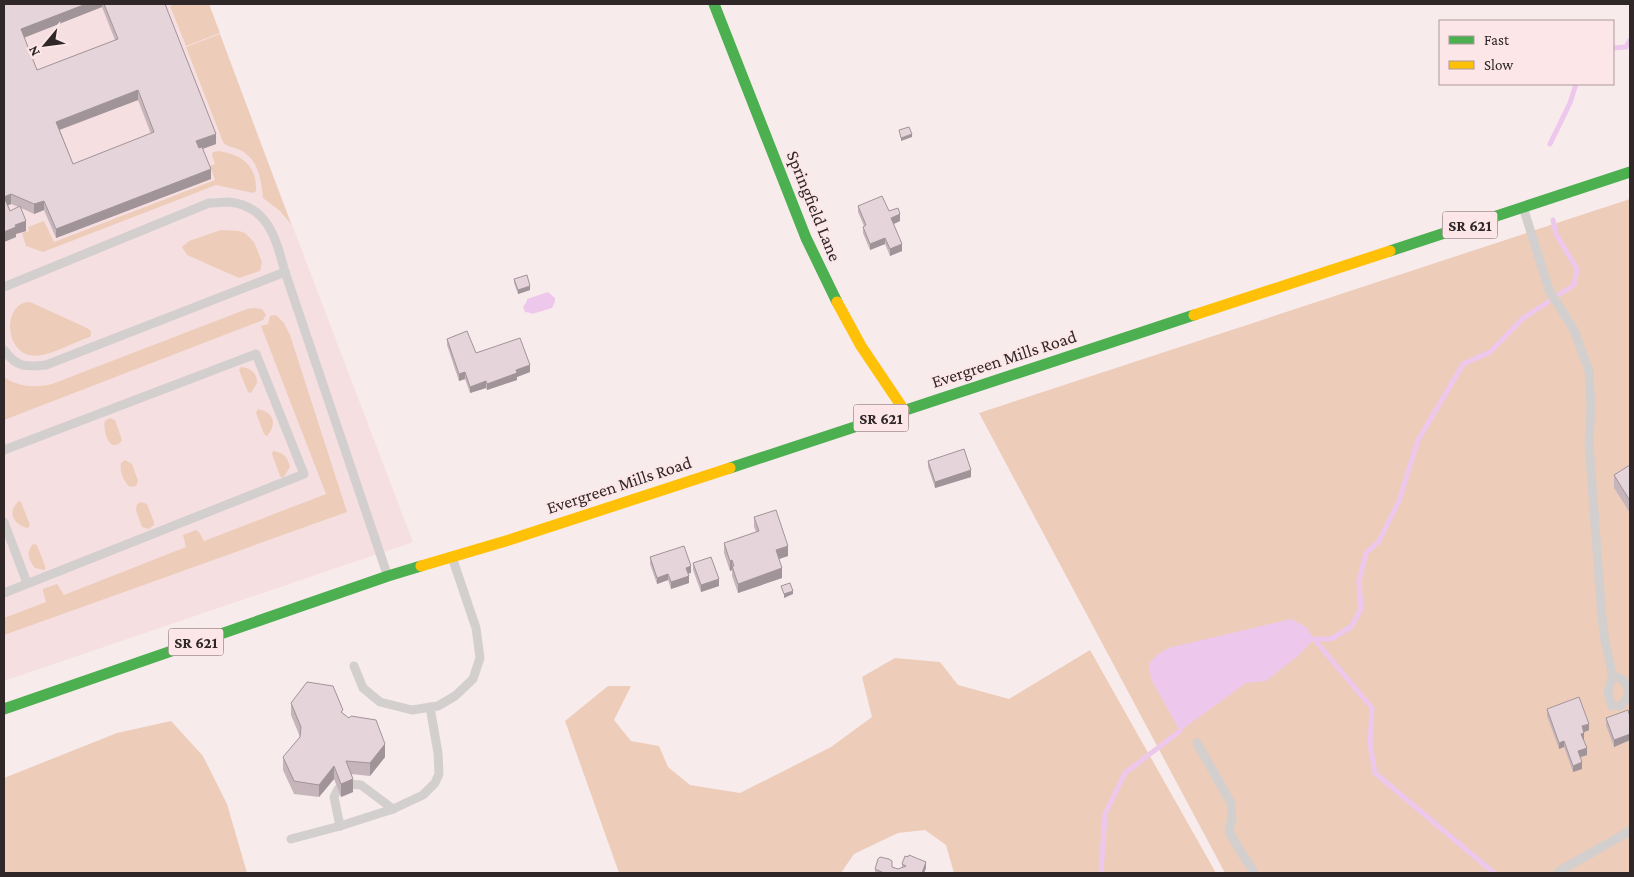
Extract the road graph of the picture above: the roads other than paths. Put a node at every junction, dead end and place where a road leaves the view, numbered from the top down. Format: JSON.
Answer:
{"nodes":[{"id":1,"x":714,"y":4,"type":"edge"},
{"id":2,"x":1630,"y":172,"type":"edge"},
{"id":3,"x":1523,"y":208,"type":"junction"},
{"id":4,"x":285,"y":272,"type":"junction"},
{"id":5,"x":4,"y":287,"type":"edge"},
{"id":6,"x":4,"y":350,"type":"edge"},
{"id":7,"x":904,"y":410,"type":"junction"},
{"id":8,"x":4,"y":450,"type":"edge"},
{"id":9,"x":4,"y":522,"type":"edge"},
{"id":10,"x":452,"y":558,"type":"junction"},
{"id":11,"x":388,"y":576,"type":"junction"},
{"id":12,"x":27,"y":583,"type":"junction"},
{"id":13,"x":4,"y":593,"type":"edge"},
{"id":14,"x":354,"y":666,"type":"dead end"},
{"id":15,"x":1613,"y":676,"type":"junction"},
{"id":16,"x":1630,"y":692,"type":"edge"},
{"id":17,"x":430,"y":707,"type":"junction"},
{"id":18,"x":4,"y":709,"type":"edge"},
{"id":19,"x":1197,"y":743,"type":"dead end"},
{"id":20,"x":393,"y":808,"type":"junction"},
{"id":21,"x":340,"y":826,"type":"junction"},
{"id":22,"x":1630,"y":832,"type":"edge"},
{"id":23,"x":291,"y":839,"type":"dead end"},
{"id":24,"x":1254,"y":873,"type":"edge"},
{"id":25,"x":1558,"y":873,"type":"edge"}],
"edges":[{"from":1,"to":7,"type":"main road","name":"Springfield Lane"},
{"from":2,"to":3,"type":"main road","name":"Evergreen Mills Road","number":"SR 621"},
{"from":3,"to":7,"type":"main road","name":"Evergreen Mills Road","number":"SR 621"},
{"from":3,"to":15,"type":"lane"},
{"from":4,"to":5,"type":"lane"},
{"from":4,"to":6,"type":"lane"},
{"from":4,"to":11,"type":"lane"},
{"from":7,"to":10,"type":"main road","name":"Evergreen Mills Road","number":"SR 621"},
{"from":8,"to":12,"type":"lane"},
{"from":9,"to":12,"type":"lane"},
{"from":10,"to":11,"type":"main road","name":"Evergreen Mills Road","number":"SR 621"},
{"from":10,"to":17,"type":"lane"},
{"from":11,"to":18,"type":"main road","number":"SR 621"},
{"from":12,"to":13,"type":"lane"},
{"from":14,"to":17,"type":"lane"},
{"from":15,"to":16,"type":"lane"},
{"from":15,"to":16,"type":"lane"},
{"from":17,"to":20,"type":"lane"},
{"from":19,"to":24,"type":"lane"},
{"from":20,"to":21,"type":"lane"},
{"from":20,"to":21,"type":"lane"},
{"from":21,"to":23,"type":"lane"},
{"from":22,"to":25,"type":"lane"}]}
